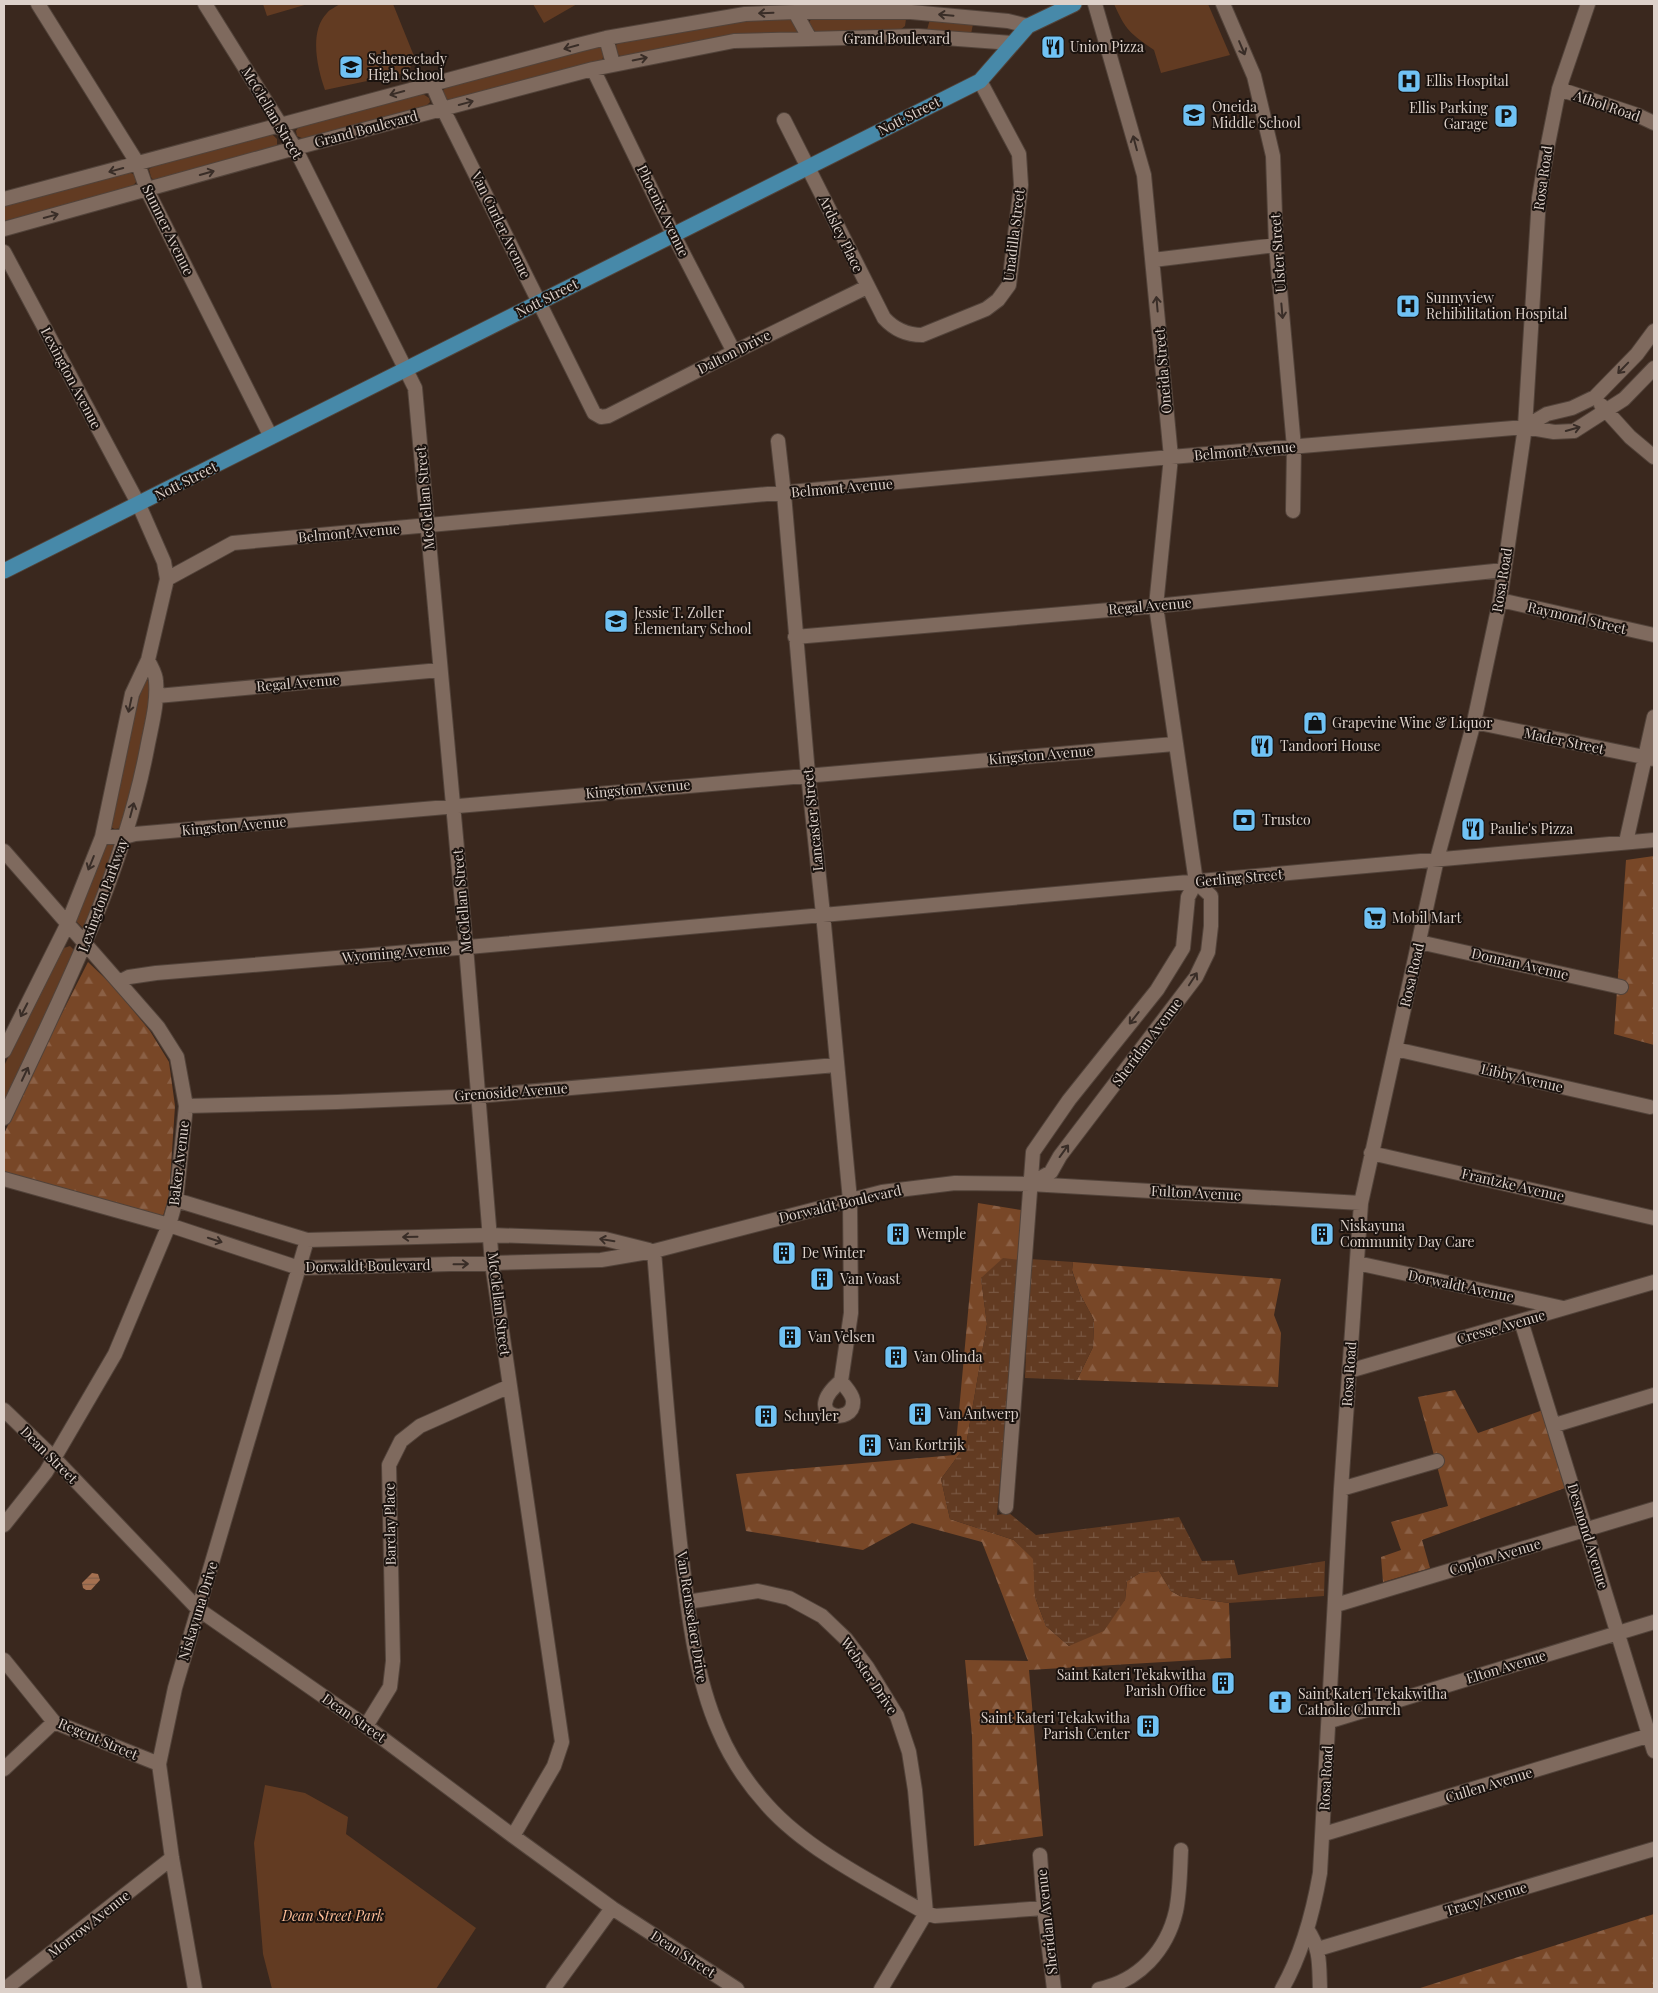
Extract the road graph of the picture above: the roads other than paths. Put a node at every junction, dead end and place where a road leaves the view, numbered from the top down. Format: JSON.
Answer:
{"nodes":[{"id":1,"x":38,"y":4,"type":"edge"},
{"id":2,"x":205,"y":4,"type":"edge"},
{"id":3,"x":1074,"y":4,"type":"edge"},
{"id":4,"x":1095,"y":4,"type":"edge"},
{"id":5,"x":1223,"y":4,"type":"edge"},
{"id":6,"x":1588,"y":4,"type":"edge"},
{"id":7,"x":909,"y":8,"type":"edge"},
{"id":8,"x":795,"y":12,"type":"junction"},
{"id":9,"x":982,"y":18,"type":"junction"},
{"id":10,"x":1028,"y":26,"type":"junction"},
{"id":11,"x":918,"y":36,"type":"junction"},
{"id":12,"x":606,"y":38,"type":"junction"},
{"id":13,"x":810,"y":39,"type":"junction"},
{"id":14,"x":984,"y":41,"type":"junction"},
{"id":15,"x":1012,"y":43,"type":"junction"},
{"id":16,"x":613,"y":64,"type":"junction"},
{"id":17,"x":594,"y":69,"type":"junction"},
{"id":18,"x":980,"y":80,"type":"junction"},
{"id":19,"x":432,"y":84,"type":"junction"},
{"id":20,"x":1559,"y":89,"type":"junction"},
{"id":21,"x":443,"y":109,"type":"junction"},
{"id":22,"x":784,"y":120,"type":"dead end"},
{"id":23,"x":281,"y":124,"type":"junction"},
{"id":24,"x":1654,"y":124,"type":"edge"},
{"id":25,"x":295,"y":148,"type":"junction"},
{"id":26,"x":138,"y":164,"type":"junction"},
{"id":27,"x":809,"y":166,"type":"junction"},
{"id":28,"x":146,"y":190,"type":"junction"},
{"id":29,"x":4,"y":199,"type":"edge"},
{"id":30,"x":4,"y":229,"type":"edge"},
{"id":31,"x":673,"y":234,"type":"junction"},
{"id":32,"x":1276,"y":245,"type":"junction"},
{"id":33,"x":4,"y":252,"type":"edge"},
{"id":34,"x":1153,"y":260,"type":"junction"},
{"id":35,"x":867,"y":287,"type":"junction"},
{"id":36,"x":539,"y":302,"type":"junction"},
{"id":37,"x":1654,"y":332,"type":"edge"},
{"id":38,"x":911,"y":335,"type":"joint"},
{"id":39,"x":734,"y":352,"type":"junction"},
{"id":40,"x":1654,"y":368,"type":"edge"},
{"id":41,"x":406,"y":369,"type":"junction"},
{"id":42,"x":1594,"y":397,"type":"junction"},
{"id":43,"x":1606,"y":411,"type":"junction"},
{"id":44,"x":601,"y":417,"type":"joint"},
{"id":45,"x":1525,"y":427,"type":"junction"},
{"id":46,"x":272,"y":438,"type":"junction"},
{"id":47,"x":778,"y":441,"type":"dead end"},
{"id":48,"x":1294,"y":448,"type":"junction"},
{"id":49,"x":1171,"y":457,"type":"junction"},
{"id":50,"x":1654,"y":457,"type":"edge"},
{"id":51,"x":784,"y":494,"type":"junction"},
{"id":52,"x":139,"y":505,"type":"junction"},
{"id":53,"x":1293,"y":511,"type":"dead end"},
{"id":54,"x":428,"y":527,"type":"junction"},
{"id":55,"x":5,"y":567,"type":"edge"},
{"id":56,"x":1504,"y":570,"type":"junction"},
{"id":57,"x":167,"y":579,"type":"junction"},
{"id":58,"x":1500,"y":600,"type":"junction"},
{"id":59,"x":1156,"y":606,"type":"junction"},
{"id":60,"x":1654,"y":635,"type":"edge"},
{"id":61,"x":796,"y":637,"type":"junction"},
{"id":62,"x":148,"y":660,"type":"junction"},
{"id":63,"x":440,"y":670,"type":"junction"},
{"id":64,"x":157,"y":696,"type":"junction"},
{"id":65,"x":1654,"y":717,"type":"edge"},
{"id":66,"x":1474,"y":722,"type":"junction"},
{"id":67,"x":1174,"y":744,"type":"junction"},
{"id":68,"x":1650,"y":758,"type":"edge"},
{"id":69,"x":808,"y":774,"type":"junction"},
{"id":70,"x":454,"y":806,"type":"junction"},
{"id":71,"x":102,"y":837,"type":"junction"},
{"id":72,"x":124,"y":837,"type":"junction"},
{"id":73,"x":1654,"y":840,"type":"edge"},
{"id":74,"x":1626,"y":842,"type":"junction"},
{"id":75,"x":4,"y":851,"type":"edge"},
{"id":76,"x":1437,"y":859,"type":"junction"},
{"id":77,"x":1196,"y":882,"type":"junction"},
{"id":78,"x":823,"y":914,"type":"junction"},
{"id":79,"x":67,"y":925,"type":"junction"},
{"id":80,"x":1419,"y":942,"type":"junction"},
{"id":81,"x":85,"y":946,"type":"junction"},
{"id":82,"x":466,"y":947,"type":"junction"},
{"id":83,"x":119,"y":982,"type":"junction"},
{"id":84,"x":1621,"y":987,"type":"dead end"},
{"id":85,"x":1395,"y":1049,"type":"junction"},
{"id":86,"x":4,"y":1051,"type":"edge"},
{"id":87,"x":836,"y":1065,"type":"junction"},
{"id":88,"x":478,"y":1096,"type":"junction"},
{"id":89,"x":186,"y":1106,"type":"junction"},
{"id":90,"x":1650,"y":1106,"type":"dead end"},
{"id":91,"x":4,"y":1118,"type":"edge"},
{"id":92,"x":1371,"y":1153,"type":"junction"},
{"id":93,"x":4,"y":1179,"type":"edge"},
{"id":94,"x":1030,"y":1184,"type":"junction"},
{"id":95,"x":176,"y":1200,"type":"junction"},
{"id":96,"x":850,"y":1200,"type":"junction"},
{"id":97,"x":1361,"y":1203,"type":"junction"},
{"id":98,"x":1654,"y":1218,"type":"edge"},
{"id":99,"x":169,"y":1225,"type":"junction"},
{"id":100,"x":491,"y":1235,"type":"junction"},
{"id":101,"x":307,"y":1240,"type":"junction"},
{"id":102,"x":654,"y":1251,"type":"junction"},
{"id":103,"x":1356,"y":1262,"type":"junction"},
{"id":104,"x":492,"y":1263,"type":"junction"},
{"id":105,"x":299,"y":1268,"type":"junction"},
{"id":106,"x":1654,"y":1282,"type":"edge"},
{"id":107,"x":1566,"y":1309,"type":"junction"},
{"id":108,"x":1521,"y":1321,"type":"junction"},
{"id":109,"x":1348,"y":1371,"type":"junction"},
{"id":110,"x":841,"y":1381,"type":"dead end"},
{"id":111,"x":510,"y":1386,"type":"junction"},
{"id":112,"x":1654,"y":1395,"type":"edge"},
{"id":113,"x":4,"y":1410,"type":"edge"},
{"id":114,"x":1555,"y":1424,"type":"junction"},
{"id":115,"x":54,"y":1458,"type":"junction"},
{"id":116,"x":1437,"y":1461,"type":"dead end"},
{"id":117,"x":1341,"y":1489,"type":"junction"},
{"id":118,"x":1006,"y":1507,"type":"dead end"},
{"id":119,"x":1654,"y":1509,"type":"edge"},
{"id":120,"x":4,"y":1525,"type":"edge"},
{"id":121,"x":1586,"y":1530,"type":"junction"},
{"id":122,"x":687,"y":1602,"type":"junction"},
{"id":123,"x":1336,"y":1605,"type":"junction"},
{"id":124,"x":198,"y":1609,"type":"junction"},
{"id":125,"x":1654,"y":1622,"type":"edge"},
{"id":126,"x":1618,"y":1633,"type":"junction"},
{"id":127,"x":4,"y":1660,"type":"edge"},
{"id":128,"x":1330,"y":1721,"type":"junction"},
{"id":129,"x":54,"y":1722,"type":"junction"},
{"id":130,"x":366,"y":1726,"type":"junction"},
{"id":131,"x":1652,"y":1734,"type":"edge"},
{"id":132,"x":1654,"y":1752,"type":"edge"},
{"id":133,"x":159,"y":1764,"type":"junction"},
{"id":134,"x":4,"y":1769,"type":"edge"},
{"id":135,"x":1324,"y":1834,"type":"junction"},
{"id":136,"x":513,"y":1836,"type":"junction"},
{"id":137,"x":1654,"y":1849,"type":"edge"},
{"id":138,"x":1181,"y":1850,"type":"dead end"},
{"id":139,"x":1040,"y":1855,"type":"dead end"},
{"id":140,"x":172,"y":1858,"type":"junction"},
{"id":141,"x":612,"y":1908,"type":"junction"},
{"id":142,"x":1044,"y":1908,"type":"junction"},
{"id":143,"x":926,"y":1913,"type":"junction"},
{"id":144,"x":1307,"y":1929,"type":"junction"},
{"id":145,"x":1318,"y":1949,"type":"junction"},
{"id":146,"x":5,"y":1989,"type":"edge"},
{"id":147,"x":195,"y":1989,"type":"edge"},
{"id":148,"x":553,"y":1989,"type":"edge"},
{"id":149,"x":737,"y":1989,"type":"edge"},
{"id":150,"x":881,"y":1989,"type":"edge"},
{"id":151,"x":1054,"y":1989,"type":"edge"},
{"id":152,"x":1099,"y":1989,"type":"edge"},
{"id":153,"x":1282,"y":1989,"type":"edge"},
{"id":154,"x":1320,"y":1989,"type":"edge"}],
"edges":[{"from":1,"to":26,"type":"street","name":"Sumner Avenue"},
{"from":2,"to":23,"type":"street","name":"McClellan Street"},
{"from":3,"to":10,"type":"main road","name":"Nott Street"},
{"from":34,"to":4,"type":"street","name":"Oneida Street","one_way":true},
{"from":5,"to":32,"type":"street","name":"Ulster Street","one_way":true},
{"from":6,"to":20,"type":"street","name":"Rosa Road"},
{"from":7,"to":8,"type":"street","name":"Grand Boulevard"},
{"from":9,"to":7,"type":"street","name":"Grand Boulevard","one_way":true},
{"from":7,"to":11,"type":"street"},
{"from":8,"to":12,"type":"street","name":"Grand Boulevard","one_way":true},
{"from":8,"to":13,"type":"street"},
{"from":9,"to":10,"type":"street","name":"Grand Boulevard"},
{"from":9,"to":14,"type":"street"},
{"from":10,"to":15,"type":"main road","name":"Nott Street"},
{"from":11,"to":13,"type":"street","name":"Grand Boulevard"},
{"from":11,"to":14,"type":"street","name":"Grand Boulevard"},
{"from":12,"to":16,"type":"street"},
{"from":12,"to":19,"type":"street","name":"Grand Boulevard","one_way":true},
{"from":16,"to":13,"type":"street","name":"Grand Boulevard","one_way":true},
{"from":14,"to":15,"type":"street","name":"Grand Boulevard"},
{"from":15,"to":18,"type":"main road","name":"Nott Street"},
{"from":16,"to":17,"type":"street","name":"Grand Boulevard"},
{"from":21,"to":17,"type":"street","name":"Grand Boulevard","one_way":true},
{"from":17,"to":31,"type":"street","name":"Phoenix Avenue"},
{"from":18,"to":27,"type":"main road","name":"Nott Street"},
{"from":18,"to":38,"type":"street","name":"Unadilla Street"},
{"from":19,"to":21,"type":"street","name":"Van Curler Avenue"},
{"from":19,"to":23,"type":"street","name":"Grand Boulevard","one_way":true},
{"from":20,"to":24,"type":"street","name":"Athol Road"},
{"from":20,"to":45,"type":"street","name":"Rosa Road"},
{"from":21,"to":25,"type":"street","name":"Grand Boulevard"},
{"from":21,"to":36,"type":"street","name":"Van Curler Avenue"},
{"from":22,"to":27,"type":"street","name":"Ardsley Place"},
{"from":23,"to":25,"type":"street","name":"McClellan Street"},
{"from":23,"to":26,"type":"street","name":"Grand Boulevard"},
{"from":28,"to":25,"type":"street","name":"Grand Boulevard","one_way":true},
{"from":25,"to":41,"type":"street","name":"McClellan Street"},
{"from":26,"to":28,"type":"street","name":"Sumner Avenue"},
{"from":26,"to":29,"type":"street","name":"Grand Boulevard","one_way":true},
{"from":27,"to":31,"type":"main road","name":"Nott Street"},
{"from":27,"to":35,"type":"street","name":"Ardsley Place"},
{"from":30,"to":28,"type":"street","name":"Grand Boulevard","one_way":true},
{"from":28,"to":46,"type":"street","name":"Sumner Avenue"},
{"from":31,"to":36,"type":"main road","name":"Nott Street"},
{"from":31,"to":39,"type":"street","name":"Phoenix Avenue"},
{"from":32,"to":34,"type":"street"},
{"from":32,"to":48,"type":"street","name":"Ulster Street","one_way":true},
{"from":33,"to":52,"type":"street","name":"Lexington Avenue"},
{"from":49,"to":34,"type":"street","name":"Oneida Street","one_way":true},
{"from":35,"to":38,"type":"street","name":"Ardsley Place"},
{"from":35,"to":39,"type":"street","name":"Dalton Drive"},
{"from":36,"to":41,"type":"main road","name":"Nott Street"},
{"from":36,"to":44,"type":"street","name":"Van Curler Avenue"},
{"from":37,"to":42,"type":"street","one_way":true},
{"from":39,"to":44,"type":"street","name":"Dalton Drive"},
{"from":40,"to":43,"type":"street"},
{"from":41,"to":46,"type":"main road","name":"Nott Street"},
{"from":41,"to":54,"type":"street","name":"McClellan Street"},
{"from":42,"to":43,"type":"street"},
{"from":42,"to":45,"type":"street"},
{"from":45,"to":43,"type":"street","one_way":true},
{"from":43,"to":50,"type":"street"},
{"from":45,"to":48,"type":"street","name":"Belmont Avenue"},
{"from":45,"to":56,"type":"street","name":"Rosa Road"},
{"from":46,"to":52,"type":"main road","name":"Nott Street"},
{"from":47,"to":51,"type":"street","name":"Lancaster Street"},
{"from":48,"to":49,"type":"street","name":"Belmont Avenue"},
{"from":48,"to":53,"type":"street","name":"Ulster Street"},
{"from":49,"to":51,"type":"street","name":"Belmont Avenue"},
{"from":49,"to":59,"type":"street","name":"Oneida Street"},
{"from":51,"to":54,"type":"street","name":"Belmont Avenue"},
{"from":51,"to":61,"type":"street","name":"Lancaster Street"},
{"from":52,"to":55,"type":"main road","name":"Nott Street"},
{"from":52,"to":57,"type":"street","name":"Lexington Parkway"},
{"from":54,"to":57,"type":"street","name":"Belmont Avenue"},
{"from":54,"to":63,"type":"street","name":"McClellan Street"},
{"from":56,"to":58,"type":"street","name":"Rosa Road"},
{"from":56,"to":59,"type":"street","name":"Regal Avenue"},
{"from":57,"to":62,"type":"street","name":"Lexington Parkway"},
{"from":58,"to":60,"type":"street","name":"Raymond Street"},
{"from":58,"to":66,"type":"street","name":"Rosa Road"},
{"from":59,"to":61,"type":"street","name":"Regal Avenue"},
{"from":59,"to":67,"type":"street","name":"Oneida Street"},
{"from":61,"to":69,"type":"street","name":"Lancaster Street"},
{"from":62,"to":64,"type":"street","name":"Lexington Parkway"},
{"from":62,"to":71,"type":"street","name":"Lexington Parkway","one_way":true},
{"from":63,"to":64,"type":"street","name":"Regal Avenue"},
{"from":63,"to":70,"type":"street","name":"McClellan Street"},
{"from":72,"to":64,"type":"street","name":"Lexington Parkway","one_way":true},
{"from":65,"to":68,"type":"street"},
{"from":66,"to":68,"type":"street","name":"Mader Street"},
{"from":66,"to":76,"type":"street","name":"Rosa Road"},
{"from":67,"to":69,"type":"street","name":"Kingston Avenue"},
{"from":67,"to":77,"type":"street","name":"Sheridan Avenue"},
{"from":68,"to":74,"type":"street"},
{"from":69,"to":70,"type":"street","name":"Kingston Avenue"},
{"from":69,"to":78,"type":"street","name":"Lancaster Street"},
{"from":70,"to":72,"type":"street","name":"Kingston Avenue"},
{"from":70,"to":82,"type":"street","name":"McClellan Street"},
{"from":71,"to":72,"type":"street","name":"Kingston Avenue"},
{"from":71,"to":79,"type":"street","name":"Lexington Parkway","one_way":true},
{"from":72,"to":81,"type":"street","name":"Lexington Parkway"},
{"from":73,"to":74,"type":"street","name":"Gerling Street"},
{"from":74,"to":76,"type":"street","name":"Gerling Street"},
{"from":75,"to":79,"type":"street","name":"Baker Avenue"},
{"from":76,"to":77,"type":"street","name":"Gerling Street"},
{"from":76,"to":80,"type":"street","name":"Rosa Road"},
{"from":77,"to":78,"type":"street","name":"Gerling Street"},
{"from":77,"to":94,"type":"street","name":"Sheridan Avenue","one_way":true},
{"from":94,"to":77,"type":"street","name":"Sheridan Avenue","one_way":true},
{"from":78,"to":82,"type":"street","name":"Wyoming Avenue"},
{"from":78,"to":87,"type":"street","name":"Lancaster Street"},
{"from":79,"to":81,"type":"street","name":"Baker Avenue"},
{"from":79,"to":86,"type":"street","name":"Lexington Parkway","one_way":true},
{"from":80,"to":84,"type":"street","name":"Donnan Avenue"},
{"from":80,"to":85,"type":"street","name":"Rosa Road"},
{"from":81,"to":83,"type":"street","name":"Baker Avenue"},
{"from":91,"to":81,"type":"street","name":"Lexington Parkway","one_way":true},
{"from":82,"to":83,"type":"street","name":"Wyoming Avenue"},
{"from":82,"to":88,"type":"street","name":"McClellan Street"},
{"from":83,"to":89,"type":"street","name":"Baker Avenue"},
{"from":85,"to":90,"type":"street","name":"Libby Avenue"},
{"from":85,"to":92,"type":"street","name":"Rosa Road"},
{"from":87,"to":88,"type":"street","name":"Grenoside Avenue"},
{"from":87,"to":96,"type":"street","name":"Lancaster Street"},
{"from":88,"to":89,"type":"street","name":"Grenoside Avenue"},
{"from":88,"to":100,"type":"street","name":"McClellan Street"},
{"from":89,"to":95,"type":"street","name":"Baker Avenue"},
{"from":92,"to":97,"type":"street","name":"Rosa Road"},
{"from":92,"to":98,"type":"street","name":"Frantzke Avenue"},
{"from":93,"to":99,"type":"street","name":"Dorwaldt Boulevard"},
{"from":94,"to":96,"type":"street","name":"Dorwaldt Boulevard"},
{"from":94,"to":97,"type":"street","name":"Fulton Avenue"},
{"from":94,"to":118,"type":"street","name":"Sheridan Avenue"},
{"from":95,"to":99,"type":"street","name":"Baker Avenue"},
{"from":95,"to":101,"type":"street","name":"Dorwaldt Boulevard"},
{"from":96,"to":102,"type":"street","name":"Dorwaldt Boulevard"},
{"from":96,"to":110,"type":"street","name":"Lancaster Street"},
{"from":97,"to":103,"type":"street","name":"Rosa Road"},
{"from":99,"to":105,"type":"street","name":"Dorwaldt Boulevard","one_way":true},
{"from":99,"to":115,"type":"street","name":"Baker Avenue"},
{"from":100,"to":101,"type":"street","name":"Dorwaldt Boulevard","one_way":true},
{"from":102,"to":100,"type":"street","name":"Dorwaldt Boulevard","one_way":true},
{"from":100,"to":104,"type":"street","name":"McClellan Street"},
{"from":101,"to":105,"type":"street","name":"Niskayuna Drive"},
{"from":102,"to":104,"type":"street","name":"Dorwaldt Boulevard"},
{"from":102,"to":122,"type":"street","name":"Van Rensselaer Drive"},
{"from":103,"to":107,"type":"street","name":"Dorwaldt Avenue"},
{"from":103,"to":109,"type":"street","name":"Rosa Road"},
{"from":105,"to":104,"type":"street","name":"Dorwaldt Boulevard","one_way":true},
{"from":104,"to":111,"type":"street","name":"McClellan Street"},
{"from":105,"to":124,"type":"street","name":"Niskayuna Drive"},
{"from":106,"to":107,"type":"street","name":"Cresse Avenue"},
{"from":107,"to":108,"type":"street","name":"Cresse Avenue"},
{"from":108,"to":109,"type":"street","name":"Cresse Avenue"},
{"from":108,"to":114,"type":"street","name":"Desmond Avenue"},
{"from":109,"to":117,"type":"street","name":"Rosa Road"},
{"from":111,"to":130,"type":"street","name":"Barclay Place"},
{"from":111,"to":136,"type":"street","name":"McClellan Street"},
{"from":112,"to":114,"type":"street"},
{"from":113,"to":115,"type":"street","name":"Dean Street"},
{"from":114,"to":121,"type":"street","name":"Desmond Avenue"},
{"from":115,"to":120,"type":"street","name":"Baker Avenue"},
{"from":115,"to":124,"type":"street","name":"Dean Street"},
{"from":116,"to":117,"type":"street"},
{"from":117,"to":123,"type":"street","name":"Rosa Road"},
{"from":119,"to":121,"type":"street","name":"Coplon Avenue"},
{"from":121,"to":123,"type":"street","name":"Coplon Avenue"},
{"from":121,"to":126,"type":"street","name":"Desmond Avenue"},
{"from":122,"to":143,"type":"street","name":"Van Rensselaer Drive"},
{"from":122,"to":143,"type":"street","name":"Webster Drive"},
{"from":123,"to":128,"type":"street","name":"Rosa Road"},
{"from":124,"to":130,"type":"street","name":"Dean Street"},
{"from":124,"to":133,"type":"street","name":"Niskayuna Drive"},
{"from":125,"to":126,"type":"street","name":"Elton Avenue"},
{"from":126,"to":128,"type":"street","name":"Elton Avenue"},
{"from":126,"to":131,"type":"street","name":"Desmond Avenue"},
{"from":127,"to":129,"type":"street","name":"Regent Street"},
{"from":128,"to":135,"type":"street","name":"Rosa Road"},
{"from":129,"to":133,"type":"street","name":"Regent Street"},
{"from":129,"to":134,"type":"street"},
{"from":130,"to":136,"type":"street","name":"Dean Street"},
{"from":131,"to":132,"type":"street","name":"Desmond Avenue"},
{"from":131,"to":135,"type":"street","name":"Cullen Avenue"},
{"from":133,"to":140,"type":"street","name":"Niskayuna Drive"},
{"from":135,"to":144,"type":"street","name":"Rosa Road"},
{"from":136,"to":141,"type":"street","name":"Dean Street"},
{"from":137,"to":145,"type":"street","name":"Tracy Avenue"},
{"from":138,"to":152,"type":"street"},
{"from":139,"to":142,"type":"street","name":"Sheridan Avenue"},
{"from":140,"to":146,"type":"street","name":"Morrow Avenue"},
{"from":140,"to":147,"type":"street","name":"Niskayuna Drive"},
{"from":141,"to":148,"type":"street"},
{"from":141,"to":149,"type":"street","name":"Dean Street"},
{"from":142,"to":143,"type":"street","name":"Van Rensselaer Drive"},
{"from":142,"to":151,"type":"street","name":"Sheridan Avenue"},
{"from":143,"to":150,"type":"street"},
{"from":144,"to":145,"type":"street"},
{"from":144,"to":153,"type":"street","name":"Rosa Road"},
{"from":145,"to":154,"type":"street"}]}
